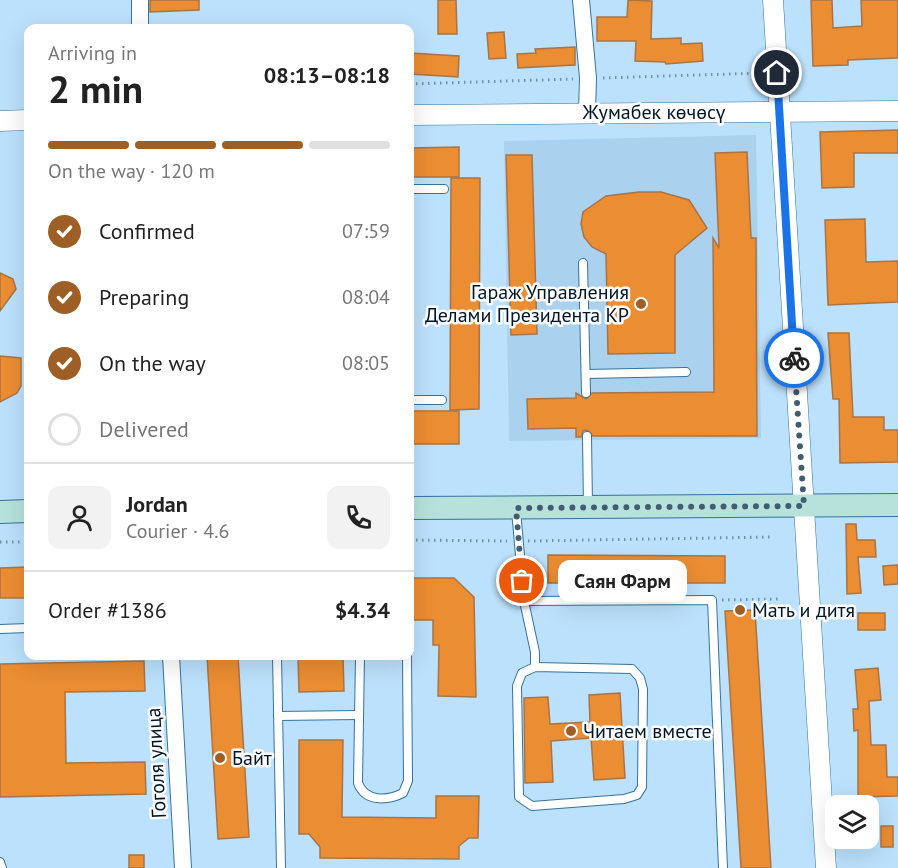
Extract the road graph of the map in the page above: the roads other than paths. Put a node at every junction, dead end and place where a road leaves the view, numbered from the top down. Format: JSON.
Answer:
{"nodes":[{"id":1,"x":140,"y":0,"type":"edge"},
{"id":2,"x":581,"y":0,"type":"edge"},
{"id":3,"x":773,"y":0,"type":"edge"},
{"id":4,"x":140,"y":24,"type":"edge"},
{"id":5,"x":779,"y":111,"type":"junction"},
{"id":6,"x":898,"y":111,"type":"edge"},
{"id":7,"x":587,"y":112,"type":"junction"},
{"id":8,"x":414,"y":115,"type":"edge"},
{"id":9,"x":24,"y":120,"type":"edge"},
{"id":10,"x":0,"y":121,"type":"edge"},
{"id":11,"x":414,"y":189,"type":"edge"},
{"id":12,"x":444,"y":189,"type":"dead end"},
{"id":13,"x":583,"y":263,"type":"dead end"},
{"id":14,"x":686,"y":372,"type":"dead end"},
{"id":15,"x":586,"y":374,"type":"junction"},
{"id":16,"x":586,"y":393,"type":"dead end"},
{"id":17,"x":414,"y":400,"type":"edge"},
{"id":18,"x":442,"y":400,"type":"dead end"},
{"id":19,"x":587,"y":436,"type":"dead end"},
{"id":20,"x":898,"y":505,"type":"edge"},
{"id":21,"x":804,"y":506,"type":"junction"},
{"id":22,"x":588,"y":507,"type":"junction"},
{"id":23,"x":414,"y":508,"type":"edge"},
{"id":24,"x":516,"y":508,"type":"junction"},
{"id":25,"x":0,"y":512,"type":"edge"},
{"id":26,"x":24,"y":512,"type":"edge"},
{"id":27,"x":524,"y":601,"type":"junction"},
{"id":28,"x":24,"y":628,"type":"edge"},
{"id":29,"x":0,"y":629,"type":"edge"},
{"id":30,"x":171,"y":660,"type":"edge"},
{"id":31,"x":277,"y":660,"type":"edge"},
{"id":32,"x":360,"y":660,"type":"edge"},
{"id":33,"x":408,"y":660,"type":"edge"},
{"id":34,"x":535,"y":667,"type":"junction"},
{"id":35,"x":358,"y":715,"type":"junction"},
{"id":36,"x":278,"y":716,"type":"junction"},
{"id":37,"x":0,"y":862,"type":"edge"},
{"id":38,"x":2,"y":868,"type":"edge"},
{"id":39,"x":183,"y":868,"type":"edge"},
{"id":40,"x":281,"y":868,"type":"edge"},
{"id":41,"x":723,"y":868,"type":"edge"},
{"id":42,"x":826,"y":868,"type":"edge"}],
"edges":[{"from":1,"to":4,"type":"street"},
{"from":2,"to":7,"type":"street"},
{"from":3,"to":5,"type":"street"},
{"from":5,"to":6,"type":"street","name":"Жумабек көчөсү"},
{"from":5,"to":7,"type":"street","name":"Жумабек көчөсү"},
{"from":5,"to":21,"type":"street"},
{"from":7,"to":8,"type":"street","name":"Жумабек көчөсү"},
{"from":9,"to":10,"type":"street"},
{"from":11,"to":12,"type":"lane"},
{"from":13,"to":15,"type":"lane"},
{"from":14,"to":15,"type":"lane"},
{"from":15,"to":16,"type":"lane"},
{"from":17,"to":18,"type":"lane"},
{"from":19,"to":22,"type":"lane"},
{"from":20,"to":21,"type":"main road"},
{"from":21,"to":22,"type":"main road"},
{"from":21,"to":42,"type":"street"},
{"from":22,"to":24,"type":"main road"},
{"from":23,"to":24,"type":"main road"},
{"from":24,"to":27,"type":"lane"},
{"from":25,"to":26,"type":"main road"},
{"from":27,"to":34,"type":"lane"},
{"from":27,"to":41,"type":"lane"},
{"from":28,"to":29,"type":"lane"},
{"from":30,"to":39,"type":"street","name":"Гоголя улица"},
{"from":31,"to":36,"type":"lane"},
{"from":32,"to":35,"type":"lane"},
{"from":33,"to":35,"type":"lane"},
{"from":34,"to":34,"type":"lane"},
{"from":35,"to":36,"type":"lane"},
{"from":36,"to":40,"type":"lane"},
{"from":37,"to":38,"type":"lane"}]}
